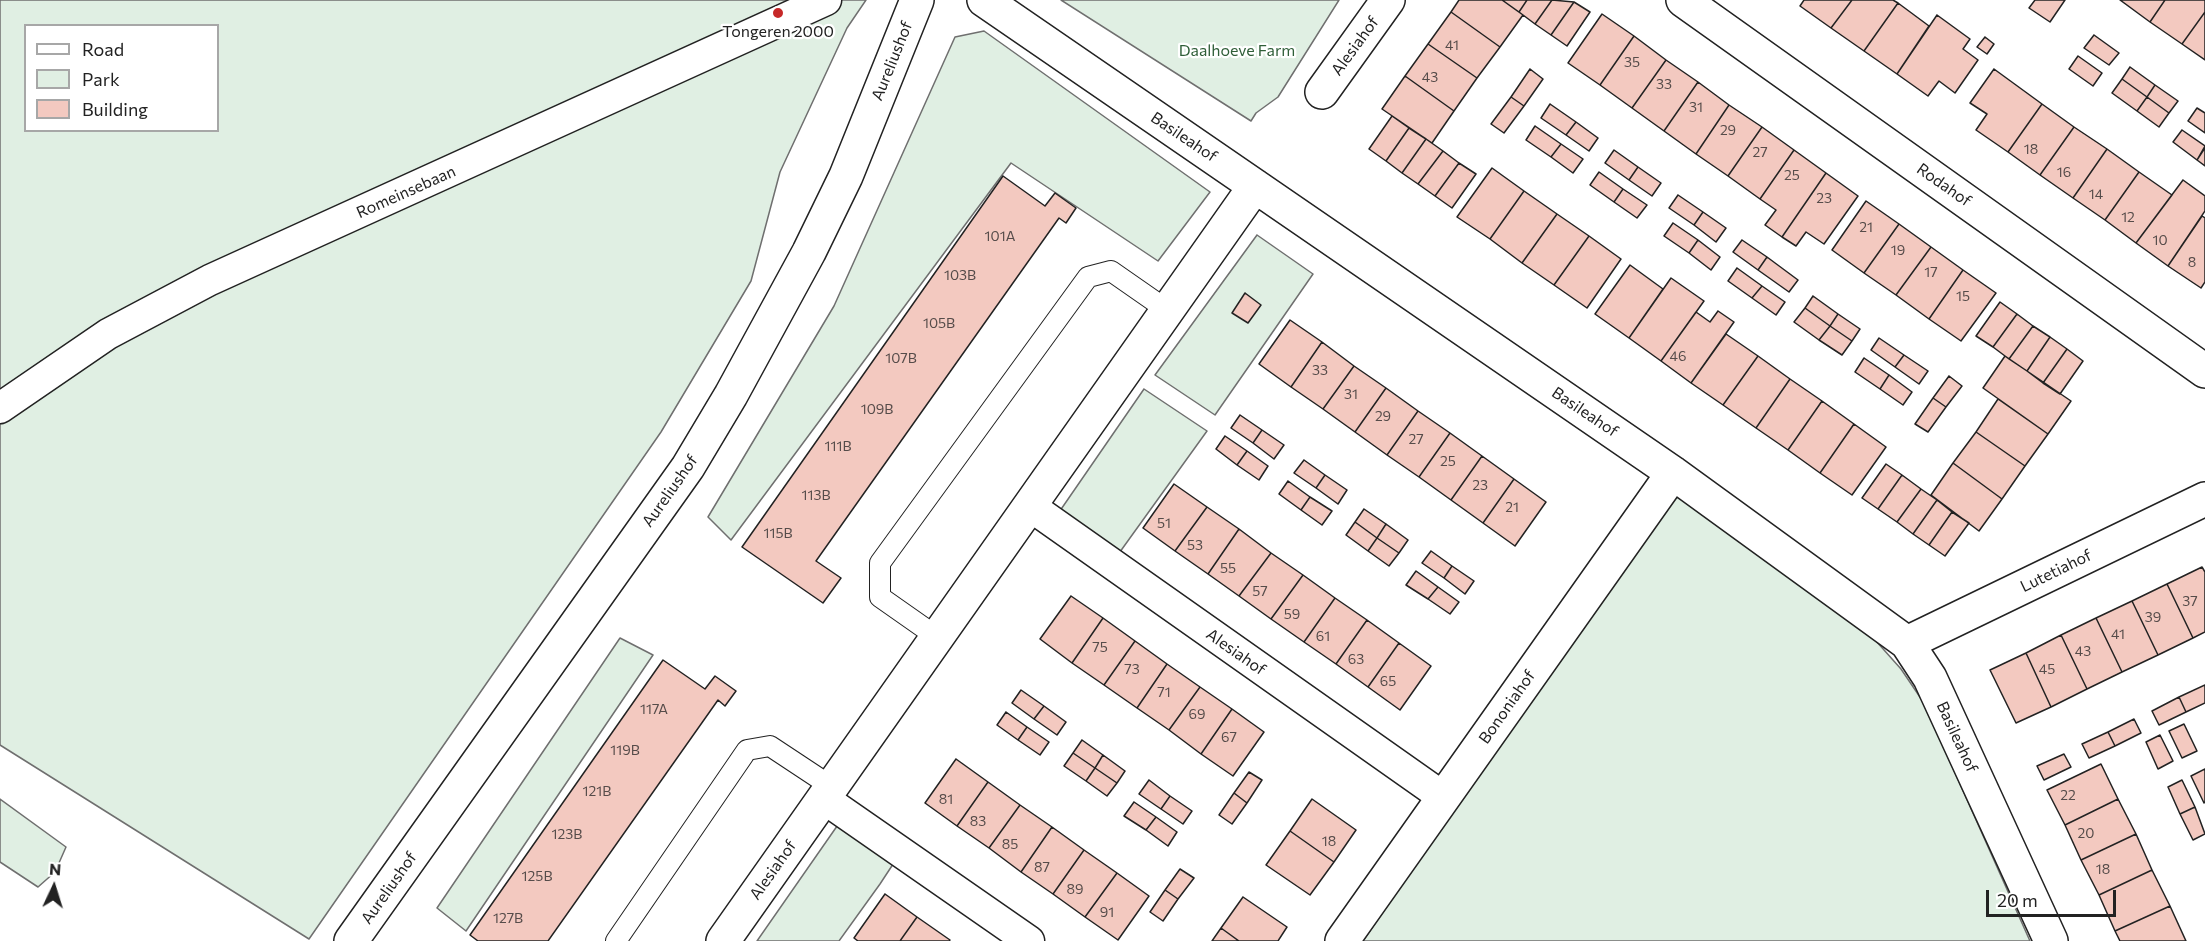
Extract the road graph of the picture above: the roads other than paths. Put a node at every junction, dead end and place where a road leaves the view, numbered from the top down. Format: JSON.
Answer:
{"nodes":[{"id":1,"x":826,"y":0,"type":"edge"},
{"id":2,"x":917,"y":0,"type":"edge"},
{"id":3,"x":984,"y":0,"type":"edge"},
{"id":4,"x":1388,"y":0,"type":"edge"},
{"id":5,"x":1683,"y":0,"type":"edge"},
{"id":6,"x":1322,"y":92,"type":"dead end"},
{"id":7,"x":1255,"y":186,"type":"junction"},
{"id":8,"x":1167,"y":310,"type":"junction"},
{"id":9,"x":2205,"y":371,"type":"edge"},
{"id":10,"x":0,"y":408,"type":"edge"},
{"id":11,"x":1673,"y":473,"type":"junction"},
{"id":12,"x":2205,"y":499,"type":"edge"},
{"id":13,"x":1029,"y":506,"type":"junction"},
{"id":14,"x":937,"y":637,"type":"junction"},
{"id":15,"x":1907,"y":643,"type":"junction"},
{"id":16,"x":827,"y":792,"type":"junction"},
{"id":17,"x":1443,"y":797,"type":"junction"},
{"id":18,"x":351,"y":941,"type":"edge"},
{"id":19,"x":616,"y":941,"type":"edge"},
{"id":20,"x":723,"y":941,"type":"edge"},
{"id":21,"x":1029,"y":941,"type":"edge"},
{"id":22,"x":1342,"y":941,"type":"edge"},
{"id":23,"x":2051,"y":941,"type":"edge"}],
"edges":[{"from":1,"to":10,"type":"street","name":"Romeinsebaan"},
{"from":2,"to":18,"type":"street","name":"Aureliushof"},
{"from":3,"to":7,"type":"street","name":"Basileahof"},
{"from":4,"to":6,"type":"street","name":"Alesiahof"},
{"from":5,"to":9,"type":"street","name":"Rodahof"},
{"from":7,"to":8,"type":"street","name":"Alesiahof"},
{"from":7,"to":11,"type":"street","name":"Basileahof"},
{"from":8,"to":13,"type":"street","name":"Alesiahof"},
{"from":8,"to":14,"type":"lane"},
{"from":11,"to":15,"type":"street","name":"Basileahof"},
{"from":11,"to":17,"type":"street","name":"Bononiahof"},
{"from":12,"to":15,"type":"street","name":"Lutetiahof"},
{"from":13,"to":14,"type":"street","name":"Alesiahof"},
{"from":13,"to":17,"type":"street","name":"Alesiahof"},
{"from":14,"to":16,"type":"street","name":"Alesiahof"},
{"from":15,"to":23,"type":"street","name":"Basileahof"},
{"from":16,"to":19,"type":"lane"},
{"from":16,"to":20,"type":"street","name":"Alesiahof"},
{"from":16,"to":21,"type":"street"},
{"from":17,"to":22,"type":"street","name":"Bononiahof"}]}
